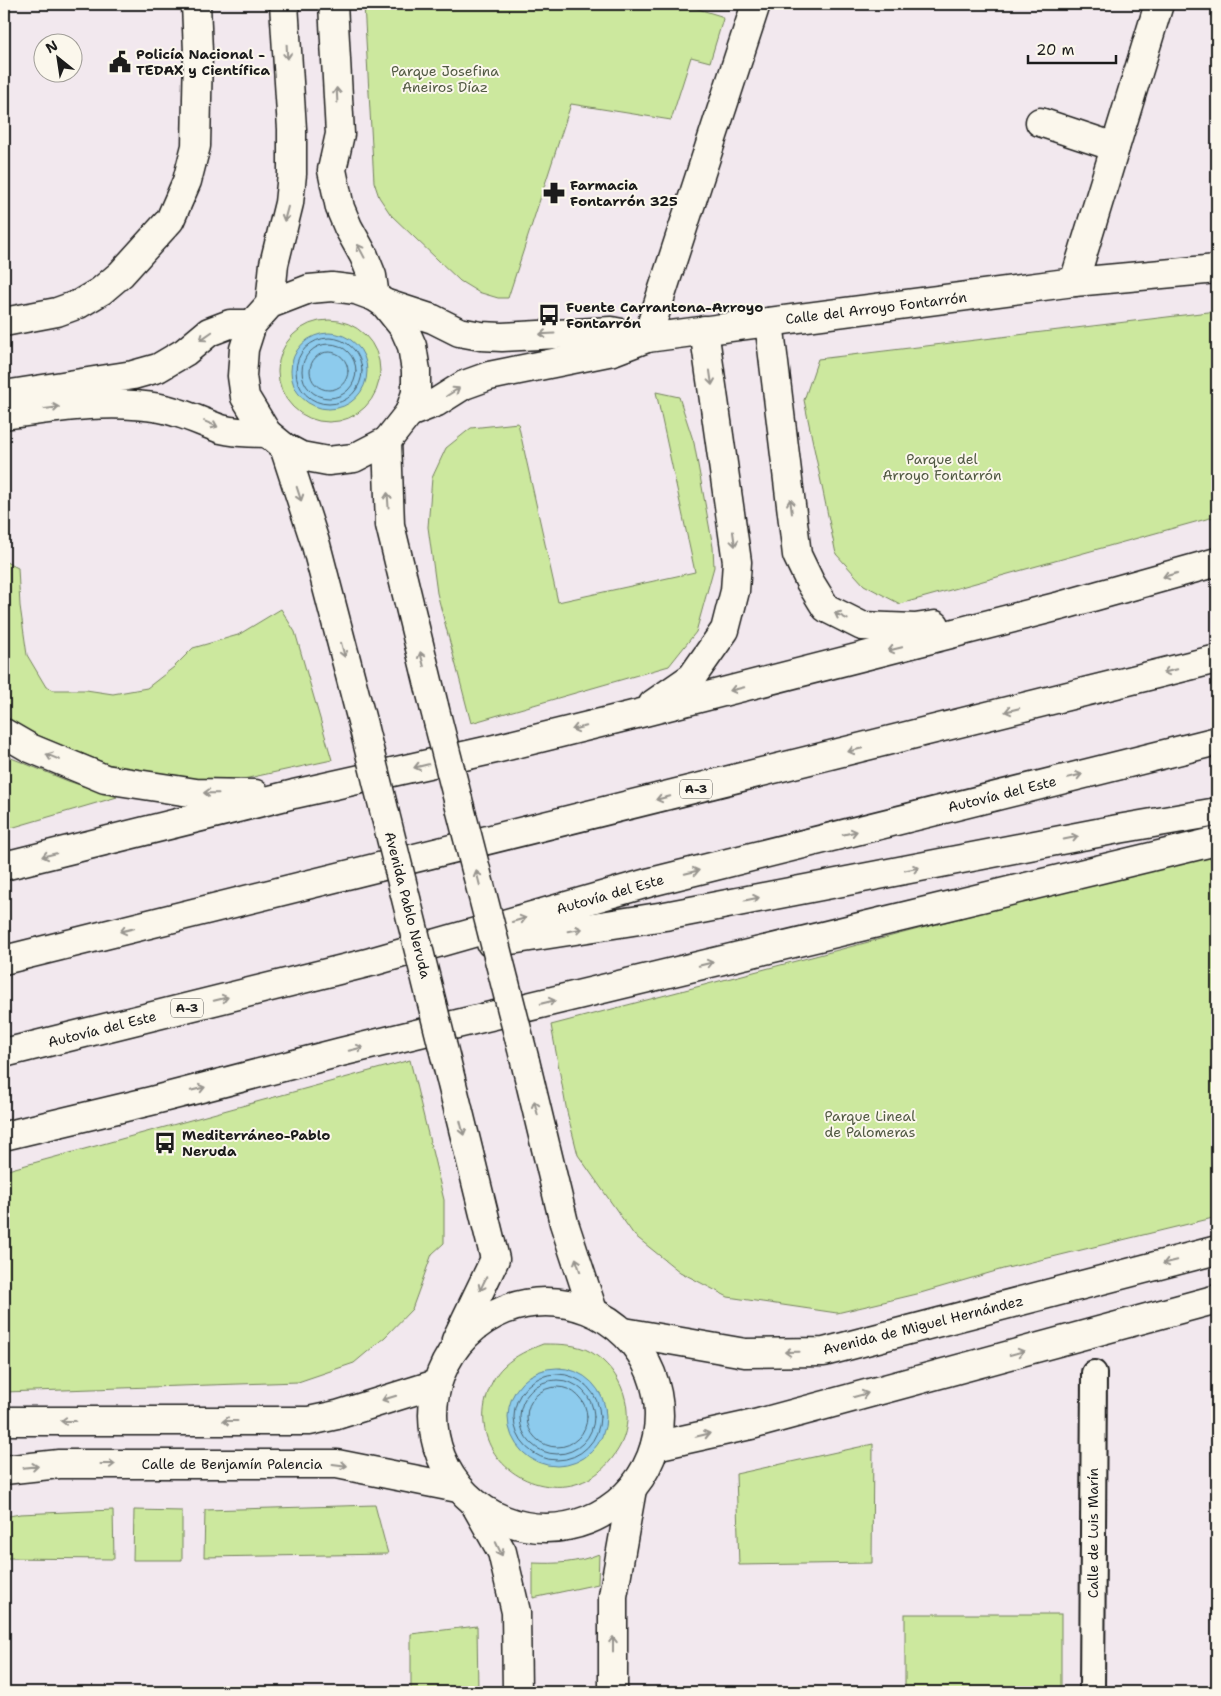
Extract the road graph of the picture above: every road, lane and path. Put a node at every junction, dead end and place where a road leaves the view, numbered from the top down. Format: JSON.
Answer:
{"nodes":[{"id":1,"x":196,"y":4,"type":"edge"},
{"id":2,"x":284,"y":4,"type":"edge"},
{"id":3,"x":333,"y":4,"type":"edge"},
{"id":4,"x":1159,"y":4,"type":"edge"},
{"id":5,"x":751,"y":5,"type":"edge"},
{"id":6,"x":1040,"y":122,"type":"dead end"},
{"id":7,"x":1114,"y":147,"type":"junction"},
{"id":8,"x":1217,"y":269,"type":"edge"},
{"id":9,"x":1074,"y":282,"type":"junction"},
{"id":10,"x":380,"y":300,"type":"junction"},
{"id":11,"x":270,"y":304,"type":"junction"},
{"id":12,"x":4,"y":322,"type":"edge"},
{"id":13,"x":769,"y":322,"type":"junction"},
{"id":14,"x":252,"y":324,"type":"junction"},
{"id":15,"x":704,"y":330,"type":"junction"},
{"id":16,"x":647,"y":338,"type":"junction"},
{"id":17,"x":4,"y":395,"type":"edge"},
{"id":18,"x":409,"y":413,"type":"junction"},
{"id":19,"x":4,"y":415,"type":"edge"},
{"id":20,"x":276,"y":440,"type":"junction"},
{"id":21,"x":387,"y":441,"type":"junction"},
{"id":22,"x":1217,"y":562,"type":"edge"},
{"id":23,"x":1060,"y":606,"type":"junction"},
{"id":24,"x":1217,"y":659,"type":"edge"},
{"id":25,"x":640,"y":713,"type":"junction"},
{"id":26,"x":4,"y":733,"type":"edge"},
{"id":27,"x":1217,"y":741,"type":"edge"},
{"id":28,"x":294,"y":794,"type":"junction"},
{"id":29,"x":1217,"y":812,"type":"edge"},
{"id":30,"x":1217,"y":842,"type":"edge"},
{"id":31,"x":4,"y":866,"type":"edge"},
{"id":32,"x":4,"y":960,"type":"edge"},
{"id":33,"x":371,"y":962,"type":"junction"},
{"id":34,"x":4,"y":1053,"type":"edge"},
{"id":35,"x":151,"y":1101,"type":"junction"},
{"id":36,"x":4,"y":1136,"type":"edge"},
{"id":37,"x":4,"y":1143,"type":"edge"},
{"id":38,"x":1217,"y":1250,"type":"edge"},
{"id":39,"x":1217,"y":1300,"type":"edge"},
{"id":40,"x":593,"y":1312,"type":"junction"},
{"id":41,"x":624,"y":1332,"type":"junction"},
{"id":42,"x":447,"y":1358,"type":"junction"},
{"id":43,"x":1094,"y":1373,"type":"dead end"},
{"id":44,"x":436,"y":1384,"type":"junction"},
{"id":45,"x":4,"y":1421,"type":"edge"},
{"id":46,"x":656,"y":1446,"type":"junction"},
{"id":47,"x":4,"y":1470,"type":"edge"},
{"id":48,"x":632,"y":1489,"type":"junction"},
{"id":49,"x":467,"y":1497,"type":"junction"},
{"id":50,"x":517,"y":1692,"type":"edge"},
{"id":51,"x":613,"y":1692,"type":"edge"},
{"id":52,"x":1092,"y":1692,"type":"edge"}],
"edges":[{"from":1,"to":12,"type":"main road"},
{"from":2,"to":11,"type":"main road","one_way":true},
{"from":10,"to":3,"type":"main road","one_way":true},
{"from":4,"to":7,"type":"main road"},
{"from":5,"to":16,"type":"main road"},
{"from":6,"to":7,"type":"main road"},
{"from":7,"to":9,"type":"main road"},
{"from":8,"to":9,"type":"main road","name":"Calle del Arroyo Fontarrón"},
{"from":9,"to":13,"type":"main road","name":"Calle del Arroyo Fontarrón"},
{"from":10,"to":11,"type":"main road"},
{"from":16,"to":10,"type":"main road","name":"Calle del Arroyo Fontarrón","one_way":true},
{"from":10,"to":18,"type":"main road"},
{"from":11,"to":14,"type":"main road"},
{"from":13,"to":15,"type":"main road","name":"Calle del Arroyo Fontarrón"},
{"from":23,"to":13,"type":"main road","one_way":true},
{"from":14,"to":17,"type":"main road","one_way":true},
{"from":14,"to":20,"type":"main road"},
{"from":15,"to":16,"type":"main road","name":"Calle del Arroyo Fontarrón"},
{"from":15,"to":25,"type":"main road","one_way":true},
{"from":18,"to":16,"type":"main road","name":"Calle del Arroyo Fontarrón","one_way":true},
{"from":18,"to":21,"type":"main road"},
{"from":19,"to":20,"type":"main road","one_way":true},
{"from":20,"to":21,"type":"main road"},
{"from":20,"to":42,"type":"main road","name":"Avenida Pablo Neruda","one_way":true,"bridge":true},
{"from":40,"to":21,"type":"main road","one_way":true,"bridge":true},
{"from":22,"to":23,"type":"main road","one_way":true},
{"from":23,"to":25,"type":"main road","one_way":true},
{"from":24,"to":32,"type":"main road","number":"A-3","one_way":true},
{"from":25,"to":28,"type":"main road","one_way":true},
{"from":28,"to":26,"type":"main road","one_way":true},
{"from":33,"to":27,"type":"main road","name":"Autovía del Este","number":"A-3","one_way":true},
{"from":28,"to":31,"type":"main road","one_way":true},
{"from":33,"to":29,"type":"main road","one_way":true},
{"from":35,"to":30,"type":"main road","one_way":true},
{"from":34,"to":33,"type":"main road","name":"Autovía del Este","number":"A-3","one_way":true},
{"from":35,"to":36,"type":"main road"},
{"from":35,"to":37,"type":"main road"},
{"from":38,"to":41,"type":"main road","name":"Avenida de Miguel Hernández","one_way":true},
{"from":46,"to":39,"type":"main road","one_way":true},
{"from":40,"to":41,"type":"main road"},
{"from":40,"to":42,"type":"main road"},
{"from":41,"to":46,"type":"main road"},
{"from":42,"to":44,"type":"main road"},
{"from":43,"to":52,"type":"street","name":"Calle de Luis Marín"},
{"from":44,"to":45,"type":"main road","one_way":true},
{"from":44,"to":49,"type":"main road"},
{"from":46,"to":48,"type":"main road"},
{"from":47,"to":49,"type":"main road","name":"Calle de Benjamín Palencia","one_way":true},
{"from":48,"to":49,"type":"main road"},
{"from":51,"to":48,"type":"main road","one_way":true},
{"from":49,"to":50,"type":"main road","one_way":true}]}
